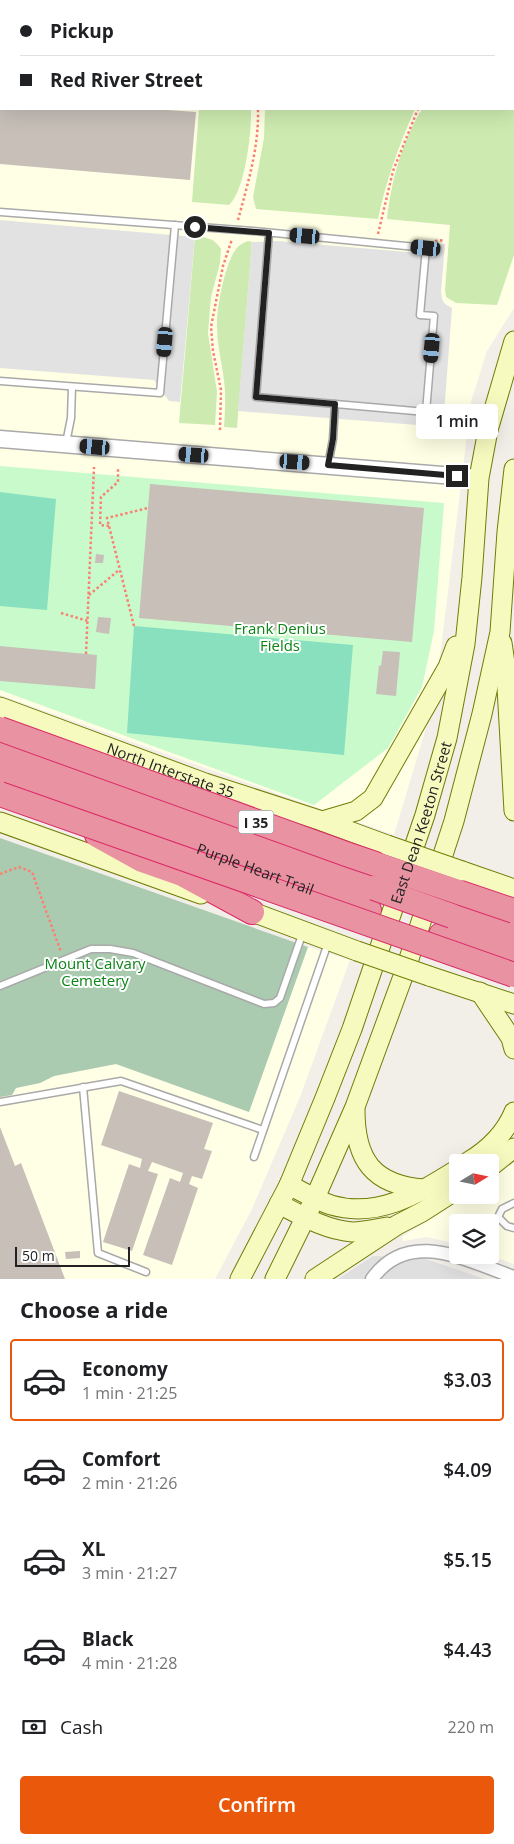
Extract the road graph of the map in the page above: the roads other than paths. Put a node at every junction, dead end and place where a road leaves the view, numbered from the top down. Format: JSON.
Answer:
{"nodes":[{"id":1,"x":0,"y":212,"type":"edge"},
{"id":2,"x":175,"y":225,"type":"junction"},
{"id":3,"x":269,"y":233,"type":"junction"},
{"id":4,"x":514,"y":341,"type":"edge"},
{"id":5,"x":0,"y":381,"type":"edge"},
{"id":6,"x":72,"y":387,"type":"junction"},
{"id":7,"x":335,"y":404,"type":"junction"},
{"id":8,"x":0,"y":439,"type":"edge"},
{"id":9,"x":66,"y":445,"type":"junction"},
{"id":10,"x":328,"y":465,"type":"junction"},
{"id":11,"x":513,"y":477,"type":"edge"},
{"id":12,"x":479,"y":478,"type":"junction"},
{"id":13,"x":472,"y":577,"type":"junction"},
{"id":14,"x":502,"y":626,"type":"junction"},
{"id":15,"x":0,"y":707,"type":"edge"},
{"id":16,"x":0,"y":718,"type":"edge"},
{"id":17,"x":0,"y":729,"type":"edge"},
{"id":18,"x":0,"y":753,"type":"edge"},
{"id":19,"x":0,"y":775,"type":"edge"},
{"id":20,"x":0,"y":780,"type":"edge"},
{"id":21,"x":0,"y":794,"type":"edge"},
{"id":22,"x":514,"y":811,"type":"edge"},
{"id":23,"x":322,"y":821,"type":"junction"},
{"id":24,"x":0,"y":822,"type":"edge"},
{"id":25,"x":339,"y":875,"type":"junction"},
{"id":26,"x":514,"y":889,"type":"edge"},
{"id":27,"x":371,"y":899,"type":"junction"},
{"id":28,"x":514,"y":911,"type":"edge"},
{"id":29,"x":252,"y":912,"type":"junction"},
{"id":30,"x":446,"y":926,"type":"junction"},
{"id":31,"x":303,"y":931,"type":"junction"},
{"id":32,"x":514,"y":935,"type":"edge"},
{"id":33,"x":329,"y":940,"type":"junction"},
{"id":34,"x":514,"y":958,"type":"edge"},
{"id":35,"x":514,"y":976,"type":"edge"},
{"id":36,"x":0,"y":986,"type":"edge"},
{"id":37,"x":480,"y":992,"type":"junction"},
{"id":38,"x":514,"y":1004,"type":"edge"},
{"id":39,"x":514,"y":1048,"type":"edge"},
{"id":40,"x":83,"y":1087,"type":"junction"},
{"id":41,"x":0,"y":1102,"type":"edge"},
{"id":42,"x":355,"y":1107,"type":"junction"},
{"id":43,"x":514,"y":1112,"type":"edge"},
{"id":44,"x":263,"y":1130,"type":"junction"},
{"id":45,"x":514,"y":1148,"type":"edge"},
{"id":46,"x":482,"y":1154,"type":"edge"},
{"id":47,"x":254,"y":1157,"type":"dead end"},
{"id":48,"x":499,"y":1160,"type":"edge"},
{"id":49,"x":449,"y":1174,"type":"edge"},
{"id":50,"x":289,"y":1185,"type":"junction"},
{"id":51,"x":425,"y":1189,"type":"junction"},
{"id":52,"x":449,"y":1195,"type":"edge"},
{"id":53,"x":315,"y":1198,"type":"junction"},
{"id":54,"x":514,"y":1203,"type":"edge"},
{"id":55,"x":280,"y":1204,"type":"junction"},
{"id":56,"x":306,"y":1218,"type":"junction"},
{"id":57,"x":398,"y":1225,"type":"junction"},
{"id":58,"x":514,"y":1228,"type":"edge"},
{"id":59,"x":146,"y":1272,"type":"dead end"},
{"id":60,"x":514,"y":1277,"type":"edge"},
{"id":61,"x":240,"y":1279,"type":"edge"},
{"id":62,"x":275,"y":1279,"type":"edge"},
{"id":63,"x":315,"y":1279,"type":"edge"},
{"id":64,"x":372,"y":1279,"type":"edge"}],
"edges":[{"from":1,"to":2,"type":"lane"},
{"from":2,"to":3,"type":"lane"},
{"from":2,"to":6,"type":"lane"},
{"from":3,"to":7,"type":"lane"},
{"from":3,"to":7,"type":"lane"},
{"from":4,"to":12,"type":"main road","name":"East Dean Keeton Street"},
{"from":5,"to":6,"type":"lane"},
{"from":6,"to":9,"type":"lane"},
{"from":7,"to":10,"type":"lane"},
{"from":8,"to":9,"type":"street"},
{"from":9,"to":10,"type":"street"},
{"from":10,"to":12,"type":"street"},
{"from":11,"to":12,"type":"main road"},
{"from":11,"to":14,"type":"main road","name":"East Dean Keeton Street"},
{"from":12,"to":13,"type":"main road","name":"East Dean Keeton Street"},
{"from":13,"to":23,"type":"main road"},
{"from":13,"to":50,"type":"main road","name":"East Dean Keeton Street"},
{"from":14,"to":22,"type":"main road"},
{"from":14,"to":42,"type":"main road","name":"East Dean Keeton Street"},
{"from":15,"to":23,"type":"main road","name":"North Interstate 35"},
{"from":16,"to":25,"type":"highway"},
{"from":17,"to":28,"type":"highway","number":"I 35","bridge":true},
{"from":18,"to":25,"type":"highway","name":"Purple Heart Trail","number":"I 35"},
{"from":19,"to":27,"type":"highway","name":"Purple Heart Trail","number":"I 35"},
{"from":20,"to":29,"type":"highway"},
{"from":21,"to":35,"type":"highway","name":"Purple Heart Trail","bridge":true},
{"from":23,"to":26,"type":"main road","name":"North Interstate 35","bridge":true},
{"from":24,"to":29,"type":"main road"},
{"from":25,"to":27,"type":"highway","name":"Purple Heart Trail","number":"I 35"},
{"from":27,"to":30,"type":"highway","name":"Purple Heart Trail","number":"I 35","bridge":true},
{"from":29,"to":31,"type":"main road"},
{"from":30,"to":32,"type":"highway","name":"Purple Heart Trail","number":"I 35"},
{"from":30,"to":34,"type":"highway","name":"Purple Heart Trail","number":"I 35"},
{"from":31,"to":33,"type":"main road"},
{"from":31,"to":36,"type":"lane"},
{"from":33,"to":37,"type":"main road","bridge":true},
{"from":33,"to":44,"type":"lane"},
{"from":37,"to":38,"type":"main road"},
{"from":37,"to":39,"type":"main road"},
{"from":40,"to":41,"type":"lane"},
{"from":40,"to":44,"type":"lane"},
{"from":40,"to":59,"type":"lane"},
{"from":42,"to":51,"type":"main road"},
{"from":42,"to":53,"type":"main road","name":"East Dean Keeton Street"},
{"from":43,"to":46,"type":"main road"},
{"from":44,"to":47,"type":"lane"},
{"from":45,"to":48,"type":"main road"},
{"from":49,"to":51,"type":"main road"},
{"from":50,"to":53,"type":"main road"},
{"from":50,"to":55,"type":"main road","name":"East Dean Keeton Street"},
{"from":51,"to":53,"type":"main road"},
{"from":52,"to":57,"type":"main road"},
{"from":53,"to":56,"type":"main road","name":"East Dean Keeton Street"},
{"from":54,"to":58,"type":"lane"},
{"from":55,"to":56,"type":"main road"},
{"from":55,"to":61,"type":"main road","name":"East Dean Keeton Street"},
{"from":56,"to":57,"type":"main road"},
{"from":56,"to":62,"type":"main road","name":"East Dean Keeton Street"},
{"from":57,"to":63,"type":"main road"},
{"from":60,"to":64,"type":"street"}]}
